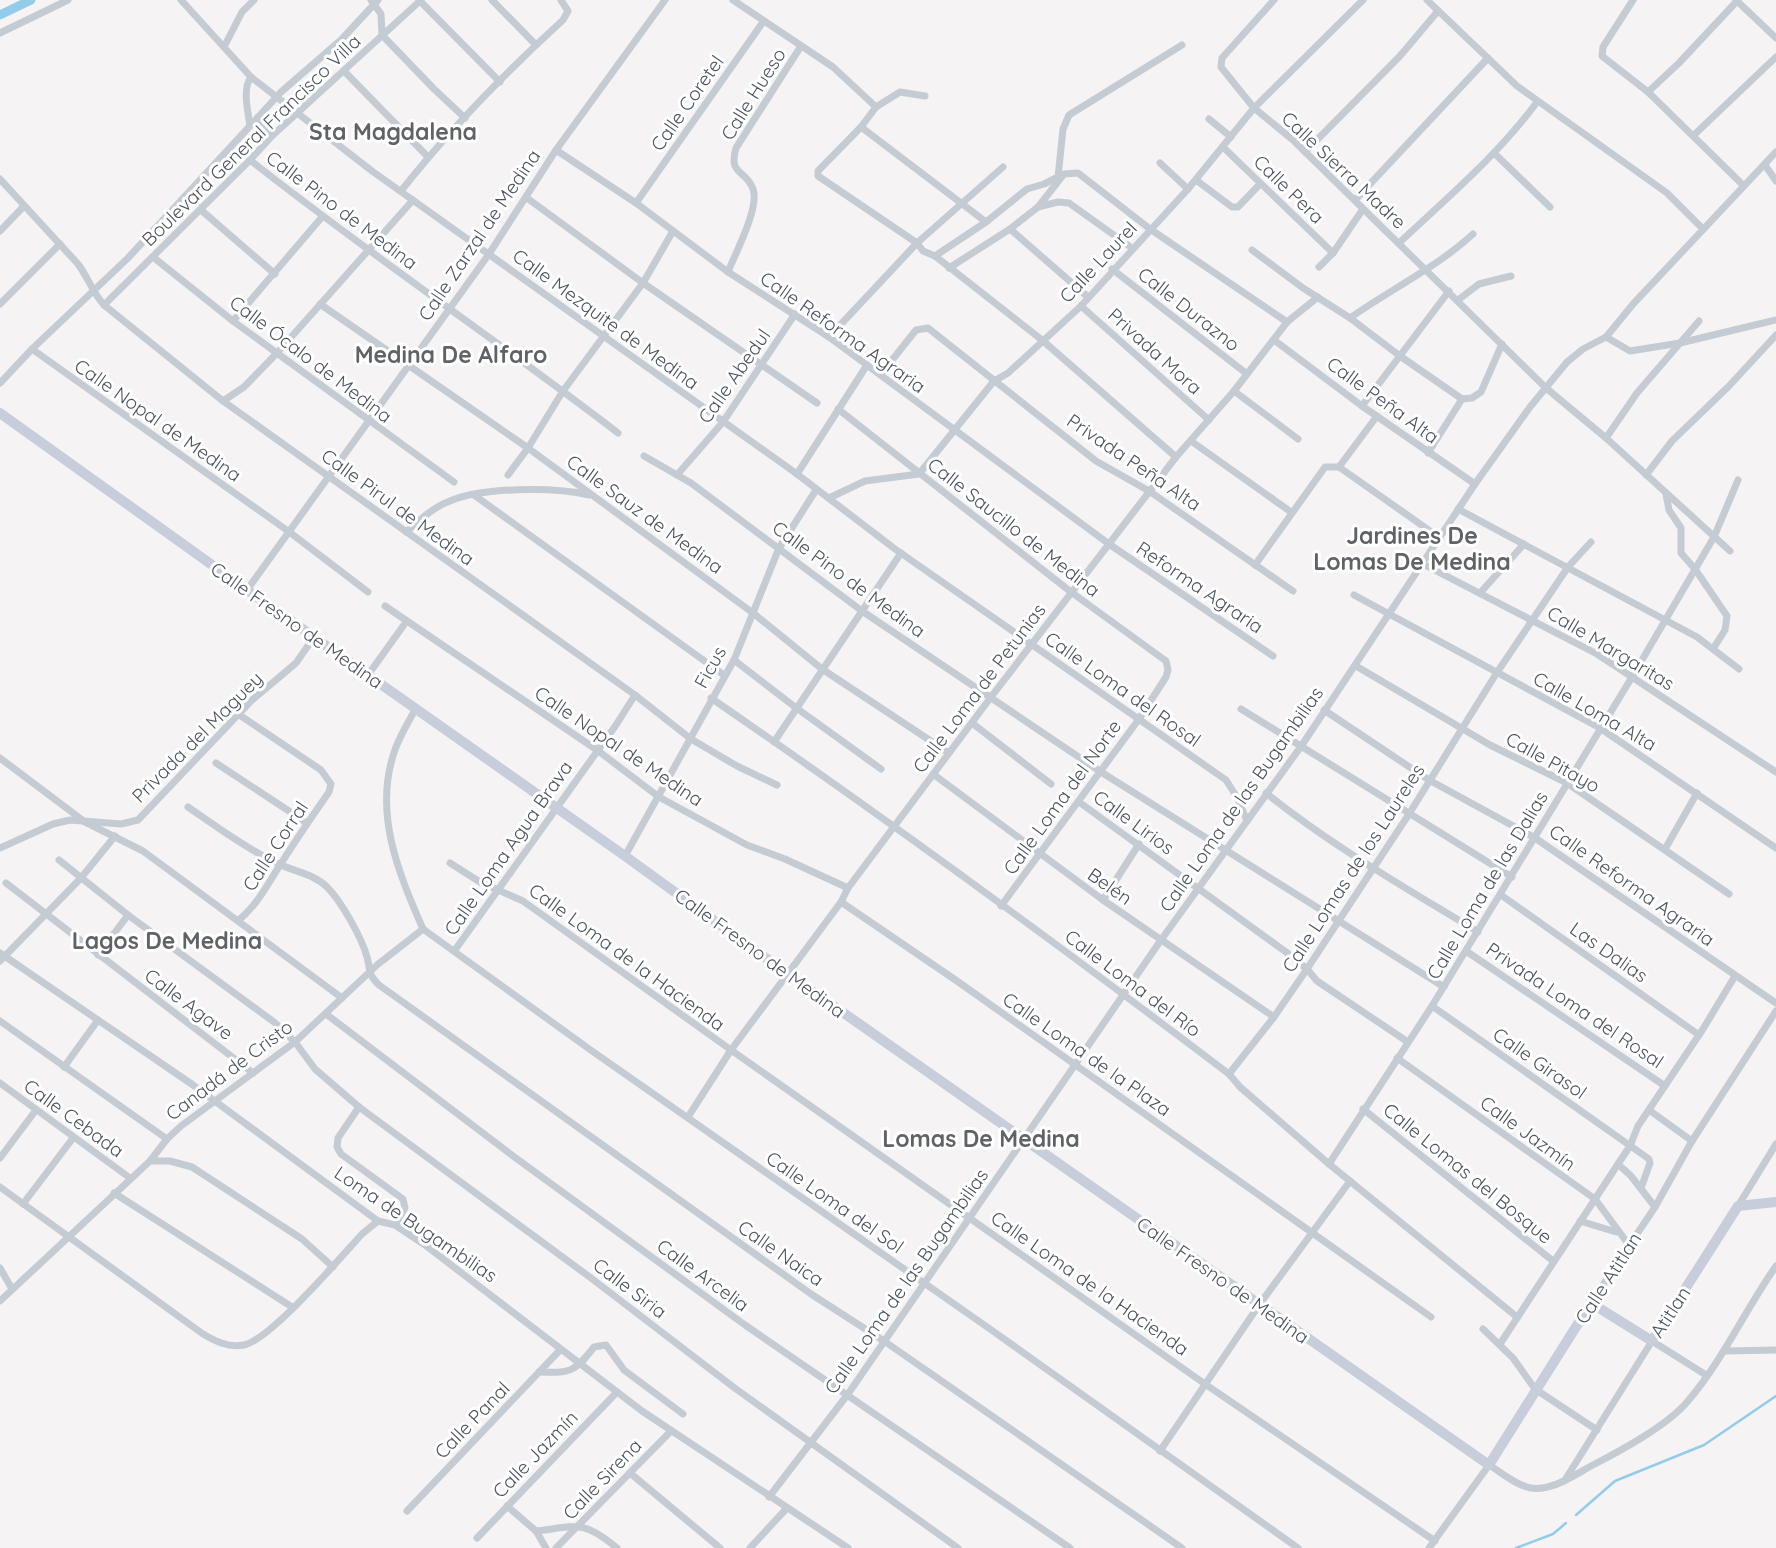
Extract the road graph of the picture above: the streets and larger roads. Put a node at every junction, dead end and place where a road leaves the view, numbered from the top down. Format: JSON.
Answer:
{"nodes":[{"id":1,"x":68,"y":0,"type":"edge"},
{"id":2,"x":181,"y":0,"type":"edge"},
{"id":3,"x":254,"y":0,"type":"edge"},
{"id":4,"x":492,"y":0,"type":"edge"},
{"id":5,"x":561,"y":0,"type":"edge"},
{"id":6,"x":665,"y":0,"type":"edge"},
{"id":7,"x":733,"y":0,"type":"edge"},
{"id":8,"x":1274,"y":0,"type":"edge"},
{"id":9,"x":1363,"y":0,"type":"edge"},
{"id":10,"x":1427,"y":0,"type":"edge"},
{"id":11,"x":1633,"y":0,"type":"edge"},
{"id":12,"x":374,"y":1,"type":"edge"},
{"id":13,"x":421,"y":1,"type":"edge"},
{"id":14,"x":1736,"y":1,"type":"edge"},
{"id":15,"x":1438,"y":11,"type":"junction"},
{"id":16,"x":763,"y":22,"type":"junction"},
{"id":17,"x":0,"y":33,"type":"edge"},
{"id":18,"x":382,"y":35,"type":"junction"},
{"id":19,"x":1776,"y":38,"type":"edge"},
{"id":20,"x":536,"y":45,"type":"junction"},
{"id":21,"x":1182,"y":45,"type":"dead end"},
{"id":22,"x":801,"y":46,"type":"junction"},
{"id":23,"x":223,"y":47,"type":"junction"},
{"id":24,"x":1776,"y":57,"type":"edge"},
{"id":25,"x":1489,"y":58,"type":"junction"},
{"id":26,"x":344,"y":71,"type":"junction"},
{"id":27,"x":251,"y":76,"type":"junction"},
{"id":28,"x":500,"y":82,"type":"junction"},
{"id":29,"x":1648,"y":92,"type":"junction"},
{"id":30,"x":925,"y":96,"type":"dead end"},
{"id":31,"x":276,"y":97,"type":"junction"},
{"id":32,"x":1537,"y":102,"type":"junction"},
{"id":33,"x":876,"y":107,"type":"junction"},
{"id":34,"x":1254,"y":108,"type":"junction"},
{"id":35,"x":299,"y":114,"type":"junction"},
{"id":36,"x":258,"y":117,"type":"junction"},
{"id":37,"x":465,"y":118,"type":"junction"},
{"id":38,"x":1209,"y":119,"type":"dead end"},
{"id":39,"x":250,"y":126,"type":"junction"},
{"id":40,"x":861,"y":127,"type":"junction"},
{"id":41,"x":1694,"y":135,"type":"junction"},
{"id":42,"x":272,"y":136,"type":"junction"},
{"id":43,"x":1231,"y":137,"type":"junction"},
{"id":44,"x":1224,"y":148,"type":"junction"},
{"id":45,"x":556,"y":150,"type":"junction"},
{"id":46,"x":1305,"y":152,"type":"junction"},
{"id":47,"x":1776,"y":152,"type":"edge"},
{"id":48,"x":1494,"y":153,"type":"junction"},
{"id":49,"x":428,"y":157,"type":"junction"},
{"id":50,"x":250,"y":160,"type":"junction"},
{"id":51,"x":1160,"y":163,"type":"dead end"},
{"id":52,"x":1765,"y":165,"type":"junction"},
{"id":53,"x":1003,"y":167,"type":"dead end"},
{"id":54,"x":1059,"y":177,"type":"junction"},
{"id":55,"x":0,"y":179,"type":"edge"},
{"id":56,"x":1196,"y":180,"type":"junction"},
{"id":57,"x":1776,"y":181,"type":"edge"},
{"id":58,"x":1260,"y":184,"type":"junction"},
{"id":59,"x":1743,"y":185,"type":"junction"},
{"id":60,"x":1188,"y":189,"type":"junction"},
{"id":61,"x":401,"y":191,"type":"junction"},
{"id":62,"x":527,"y":198,"type":"junction"},
{"id":63,"x":414,"y":200,"type":"junction"},
{"id":64,"x":1355,"y":200,"type":"junction"},
{"id":65,"x":636,"y":203,"type":"junction"},
{"id":66,"x":963,"y":203,"type":"junction"},
{"id":67,"x":24,"y":206,"type":"junction"},
{"id":68,"x":1038,"y":207,"type":"junction"},
{"id":69,"x":1550,"y":207,"type":"dead end"},
{"id":70,"x":1363,"y":209,"type":"junction"},
{"id":71,"x":201,"y":210,"type":"junction"},
{"id":72,"x":322,"y":217,"type":"junction"},
{"id":73,"x":986,"y":222,"type":"junction"},
{"id":74,"x":1010,"y":229,"type":"junction"},
{"id":75,"x":1150,"y":229,"type":"junction"},
{"id":76,"x":1703,"y":229,"type":"junction"},
{"id":77,"x":673,"y":230,"type":"junction"},
{"id":78,"x":0,"y":232,"type":"edge"},
{"id":79,"x":1474,"y":234,"type":"dead end"},
{"id":80,"x":917,"y":243,"type":"junction"},
{"id":81,"x":1399,"y":243,"type":"junction"},
{"id":82,"x":60,"y":244,"type":"junction"},
{"id":83,"x":1132,"y":248,"type":"junction"},
{"id":84,"x":1252,"y":250,"type":"dead end"},
{"id":85,"x":368,"y":251,"type":"junction"},
{"id":86,"x":1333,"y":253,"type":"junction"},
{"id":87,"x":489,"y":254,"type":"junction"},
{"id":88,"x":935,"y":256,"type":"junction"},
{"id":89,"x":153,"y":257,"type":"junction"},
{"id":90,"x":1319,"y":267,"type":"dead end"},
{"id":91,"x":948,"y":268,"type":"junction"},
{"id":92,"x":1112,"y":270,"type":"junction"},
{"id":93,"x":1426,"y":271,"type":"junction"},
{"id":94,"x":727,"y":272,"type":"junction"},
{"id":95,"x":275,"y":274,"type":"junction"},
{"id":96,"x":1511,"y":276,"type":"dead end"},
{"id":97,"x":643,"y":283,"type":"junction"},
{"id":98,"x":1450,"y":291,"type":"junction"},
{"id":99,"x":93,"y":293,"type":"junction"},
{"id":100,"x":1088,"y":296,"type":"junction"},
{"id":101,"x":1318,"y":297,"type":"junction"},
{"id":102,"x":1458,"y":300,"type":"junction"},
{"id":103,"x":0,"y":304,"type":"edge"},
{"id":104,"x":320,"y":304,"type":"junction"},
{"id":105,"x":104,"y":305,"type":"junction"},
{"id":106,"x":1081,"y":306,"type":"junction"},
{"id":107,"x":449,"y":308,"type":"junction"},
{"id":108,"x":795,"y":314,"type":"junction"},
{"id":109,"x":1350,"y":318,"type":"junction"},
{"id":110,"x":1776,"y":320,"type":"edge"},
{"id":111,"x":233,"y":321,"type":"junction"},
{"id":112,"x":1699,"y":321,"type":"dead end"},
{"id":113,"x":1287,"y":322,"type":"junction"},
{"id":114,"x":1776,"y":335,"type":"edge"},
{"id":115,"x":603,"y":337,"type":"junction"},
{"id":116,"x":829,"y":337,"type":"junction"},
{"id":117,"x":1605,"y":337,"type":"junction"},
{"id":118,"x":1042,"y":340,"type":"junction"},
{"id":119,"x":1274,"y":340,"type":"junction"},
{"id":120,"x":1680,"y":343,"type":"junction"},
{"id":121,"x":1503,"y":344,"type":"junction"},
{"id":122,"x":32,"y":349,"type":"junction"},
{"id":123,"x":277,"y":353,"type":"junction"},
{"id":124,"x":1400,"y":356,"type":"junction"},
{"id":125,"x":408,"y":365,"type":"junction"},
{"id":126,"x":867,"y":365,"type":"junction"},
{"id":127,"x":761,"y":366,"type":"junction"},
{"id":128,"x":0,"y":368,"type":"edge"},
{"id":129,"x":881,"y":374,"type":"junction"},
{"id":130,"x":1247,"y":374,"type":"junction"},
{"id":131,"x":7,"y":375,"type":"junction"},
{"id":132,"x":994,"y":381,"type":"junction"},
{"id":133,"x":0,"y":383,"type":"edge"},
{"id":134,"x":1546,"y":388,"type":"junction"},
{"id":135,"x":563,"y":391,"type":"junction"},
{"id":136,"x":1234,"y":391,"type":"junction"},
{"id":137,"x":1462,"y":398,"type":"junction"},
{"id":138,"x":223,"y":401,"type":"junction"},
{"id":139,"x":817,"y":403,"type":"dead end"},
{"id":140,"x":1362,"y":406,"type":"junction"},
{"id":141,"x":838,"y":409,"type":"junction"},
{"id":142,"x":0,"y":413,"type":"edge"},
{"id":143,"x":1377,"y":416,"type":"junction"},
{"id":144,"x":368,"y":421,"type":"junction"},
{"id":145,"x":1209,"y":421,"type":"junction"},
{"id":146,"x":723,"y":422,"type":"junction"},
{"id":147,"x":953,"y":429,"type":"junction"},
{"id":148,"x":618,"y":433,"type":"dead end"},
{"id":149,"x":1606,"y":438,"type":"junction"},
{"id":150,"x":1298,"y":439,"type":"dead end"},
{"id":151,"x":1191,"y":441,"type":"junction"},
{"id":152,"x":528,"y":448,"type":"junction"},
{"id":153,"x":1428,"y":453,"type":"junction"},
{"id":154,"x":644,"y":456,"type":"dead end"},
{"id":155,"x":1176,"y":457,"type":"junction"},
{"id":156,"x":1339,"y":467,"type":"junction"},
{"id":157,"x":797,"y":474,"type":"junction"},
{"id":158,"x":919,"y":474,"type":"junction"},
{"id":159,"x":508,"y":475,"type":"dead end"},
{"id":160,"x":677,"y":475,"type":"junction"},
{"id":161,"x":1646,"y":475,"type":"junction"},
{"id":162,"x":329,"y":476,"type":"junction"},
{"id":163,"x":1738,"y":480,"type":"dead end"},
{"id":164,"x":454,"y":482,"type":"dead end"},
{"id":165,"x":1475,"y":484,"type":"junction"},
{"id":166,"x":816,"y":490,"type":"junction"},
{"id":167,"x":1149,"y":491,"type":"junction"},
{"id":168,"x":1666,"y":494,"type":"junction"},
{"id":169,"x":474,"y":495,"type":"junction"},
{"id":170,"x":593,"y":496,"type":"junction"},
{"id":171,"x":829,"y":498,"type":"junction"},
{"id":172,"x":1458,"y":509,"type":"junction"},
{"id":173,"x":1291,"y":512,"type":"junction"},
{"id":174,"x":288,"y":531,"type":"junction"},
{"id":175,"x":406,"y":532,"type":"junction"},
{"id":176,"x":1714,"y":537,"type":"junction"},
{"id":177,"x":1440,"y":538,"type":"junction"},
{"id":178,"x":1591,"y":542,"type":"dead end"},
{"id":179,"x":1109,"y":544,"type":"junction"},
{"id":180,"x":1524,"y":544,"type":"junction"},
{"id":181,"x":779,"y":548,"type":"junction"},
{"id":182,"x":1730,"y":551,"type":"dead end"},
{"id":183,"x":901,"y":553,"type":"junction"},
{"id":184,"x":1423,"y":564,"type":"junction"},
{"id":185,"x":1255,"y":565,"type":"junction"},
{"id":186,"x":1568,"y":567,"type":"junction"},
{"id":187,"x":1695,"y":569,"type":"junction"},
{"id":188,"x":247,"y":590,"type":"junction"},
{"id":189,"x":1293,"y":591,"type":"dead end"},
{"id":190,"x":368,"y":592,"type":"dead end"},
{"id":191,"x":1071,"y":592,"type":"junction"},
{"id":192,"x":1480,"y":593,"type":"junction"},
{"id":193,"x":1353,"y":595,"type":"dead end"},
{"id":194,"x":385,"y":606,"type":"dead end"},
{"id":195,"x":862,"y":611,"type":"junction"},
{"id":196,"x":753,"y":614,"type":"junction"},
{"id":197,"x":1390,"y":614,"type":"junction"},
{"id":198,"x":1533,"y":619,"type":"junction"},
{"id":199,"x":1666,"y":619,"type":"junction"},
{"id":200,"x":406,"y":622,"type":"junction"},
{"id":201,"x":314,"y":637,"type":"junction"},
{"id":202,"x":1032,"y":644,"type":"junction"},
{"id":203,"x":1713,"y":649,"type":"junction"},
{"id":204,"x":1273,"y":656,"type":"dead end"},
{"id":205,"x":734,"y":660,"type":"junction"},
{"id":206,"x":1356,"y":666,"type":"junction"},
{"id":207,"x":822,"y":669,"type":"junction"},
{"id":208,"x":1739,"y":669,"type":"dead end"},
{"id":209,"x":1168,"y":670,"type":"joint"},
{"id":210,"x":1496,"y":674,"type":"junction"},
{"id":211,"x":368,"y":675,"type":"junction"},
{"id":212,"x":724,"y":675,"type":"junction"},
{"id":213,"x":1632,"y":677,"type":"junction"},
{"id":214,"x":635,"y":695,"type":"junction"},
{"id":215,"x":991,"y":696,"type":"junction"},
{"id":216,"x":711,"y":698,"type":"junction"},
{"id":217,"x":795,"y":707,"type":"junction"},
{"id":218,"x":415,"y":708,"type":"junction"},
{"id":219,"x":1241,"y":709,"type":"dead end"},
{"id":220,"x":1324,"y":710,"type":"junction"},
{"id":221,"x":238,"y":714,"type":"junction"},
{"id":222,"x":1139,"y":719,"type":"junction"},
{"id":223,"x":972,"y":723,"type":"junction"},
{"id":224,"x":1461,"y":728,"type":"junction"},
{"id":225,"x":1600,"y":728,"type":"junction"},
{"id":226,"x":691,"y":739,"type":"junction"},
{"id":227,"x":774,"y":741,"type":"junction"},
{"id":228,"x":1302,"y":745,"type":"junction"},
{"id":229,"x":597,"y":750,"type":"junction"},
{"id":230,"x":949,"y":753,"type":"junction"},
{"id":231,"x":0,"y":758,"type":"edge"},
{"id":232,"x":216,"y":763,"type":"dead end"},
{"id":233,"x":881,"y":769,"type":"dead end"},
{"id":234,"x":1101,"y":772,"type":"junction"},
{"id":235,"x":1776,"y":772,"type":"edge"},
{"id":236,"x":933,"y":774,"type":"junction"},
{"id":237,"x":1429,"y":780,"type":"junction"},
{"id":238,"x":1567,"y":783,"type":"junction"},
{"id":239,"x":1051,"y":784,"type":"dead end"},
{"id":240,"x":777,"y":785,"type":"dead end"},
{"id":241,"x":1266,"y":793,"type":"junction"},
{"id":242,"x":1697,"y":793,"type":"junction"},
{"id":243,"x":659,"y":797,"type":"junction"},
{"id":244,"x":1079,"y":802,"type":"junction"},
{"id":245,"x":188,"y":807,"type":"dead end"},
{"id":246,"x":556,"y":808,"type":"junction"},
{"id":247,"x":1409,"y":814,"type":"junction"},
{"id":248,"x":1247,"y":821,"type":"junction"},
{"id":249,"x":85,"y":822,"type":"junction"},
{"id":250,"x":307,"y":823,"type":"junction"},
{"id":251,"x":893,"y":827,"type":"junction"},
{"id":252,"x":116,"y":836,"type":"junction"},
{"id":253,"x":1535,"y":838,"type":"junction"},
{"id":254,"x":0,"y":840,"type":"edge"},
{"id":255,"x":9,"y":843,"type":"junction"},
{"id":256,"x":1139,"y":844,"type":"junction"},
{"id":257,"x":0,"y":848,"type":"edge"},
{"id":258,"x":1776,"y":848,"type":"edge"},
{"id":259,"x":1665,"y":849,"type":"junction"},
{"id":260,"x":1226,"y":850,"type":"junction"},
{"id":261,"x":1040,"y":855,"type":"junction"},
{"id":262,"x":625,"y":856,"type":"junction"},
{"id":263,"x":59,"y":860,"type":"dead end"},
{"id":264,"x":450,"y":863,"type":"dead end"},
{"id":265,"x":280,"y":865,"type":"junction"},
{"id":266,"x":1372,"y":868,"type":"junction"},
{"id":267,"x":1512,"y":877,"type":"junction"},
{"id":268,"x":81,"y":878,"type":"junction"},
{"id":269,"x":6,"y":883,"type":"dead end"},
{"id":270,"x":848,"y":888,"type":"junction"},
{"id":271,"x":498,"y":889,"type":"junction"},
{"id":272,"x":1199,"y":889,"type":"junction"},
{"id":273,"x":1729,"y":894,"type":"dead end"},
{"id":274,"x":1501,"y":895,"type":"junction"},
{"id":275,"x":1103,"y":900,"type":"junction"},
{"id":276,"x":841,"y":902,"type":"junction"},
{"id":277,"x":1002,"y":906,"type":"junction"},
{"id":278,"x":48,"y":913,"type":"junction"},
{"id":279,"x":128,"y":915,"type":"junction"},
{"id":280,"x":239,"y":920,"type":"junction"},
{"id":281,"x":1337,"y":921,"type":"junction"},
{"id":282,"x":423,"y":929,"type":"junction"},
{"id":283,"x":1478,"y":932,"type":"junction"},
{"id":284,"x":1161,"y":940,"type":"junction"},
{"id":285,"x":455,"y":950,"type":"junction"},
{"id":286,"x":1466,"y":951,"type":"junction"},
{"id":287,"x":98,"y":955,"type":"junction"},
{"id":288,"x":1,"y":957,"type":"edge"},
{"id":289,"x":1307,"y":969,"type":"junction"},
{"id":290,"x":369,"y":973,"type":"junction"},
{"id":291,"x":788,"y":974,"type":"junction"},
{"id":292,"x":1735,"y":976,"type":"junction"},
{"id":293,"x":1444,"y":987,"type":"junction"},
{"id":294,"x":1124,"y":994,"type":"junction"},
{"id":295,"x":342,"y":998,"type":"junction"},
{"id":296,"x":1776,"y":1003,"type":"edge"},
{"id":297,"x":1432,"y":1006,"type":"junction"},
{"id":298,"x":1776,"y":1011,"type":"edge"},
{"id":299,"x":326,"y":1014,"type":"junction"},
{"id":300,"x":1274,"y":1017,"type":"junction"},
{"id":301,"x":98,"y":1020,"type":"junction"},
{"id":302,"x":0,"y":1021,"type":"edge"},
{"id":303,"x":1699,"y":1035,"type":"junction"},
{"id":304,"x":295,"y":1042,"type":"junction"},
{"id":305,"x":1408,"y":1042,"type":"junction"},
{"id":306,"x":731,"y":1051,"type":"junction"},
{"id":307,"x":1397,"y":1058,"type":"junction"},
{"id":308,"x":1075,"y":1066,"type":"junction"},
{"id":309,"x":64,"y":1067,"type":"junction"},
{"id":310,"x":253,"y":1073,"type":"junction"},
{"id":311,"x":1228,"y":1074,"type":"junction"},
{"id":312,"x":1665,"y":1086,"type":"junction"},
{"id":313,"x":2,"y":1088,"type":"edge"},
{"id":314,"x":215,"y":1101,"type":"junction"},
{"id":315,"x":359,"y":1107,"type":"junction"},
{"id":316,"x":1363,"y":1109,"type":"junction"},
{"id":317,"x":36,"y":1110,"type":"junction"},
{"id":318,"x":1649,"y":1110,"type":"junction"},
{"id":319,"x":688,"y":1117,"type":"junction"},
{"id":320,"x":73,"y":1138,"type":"junction"},
{"id":321,"x":167,"y":1139,"type":"junction"},
{"id":322,"x":1023,"y":1139,"type":"junction"},
{"id":323,"x":1692,"y":1141,"type":"junction"},
{"id":324,"x":1776,"y":1144,"type":"edge"},
{"id":325,"x":1630,"y":1146,"type":"junction"},
{"id":326,"x":0,"y":1158,"type":"edge"},
{"id":327,"x":149,"y":1161,"type":"junction"},
{"id":328,"x":1329,"y":1164,"type":"junction"},
{"id":329,"x":1618,"y":1164,"type":"junction"},
{"id":330,"x":130,"y":1178,"type":"junction"},
{"id":331,"x":1350,"y":1181,"type":"junction"},
{"id":332,"x":0,"y":1187,"type":"edge"},
{"id":333,"x":1642,"y":1188,"type":"junction"},
{"id":334,"x":114,"y":1193,"type":"junction"},
{"id":335,"x":1595,"y":1199,"type":"junction"},
{"id":336,"x":1776,"y":1202,"type":"edge"},
{"id":337,"x":23,"y":1203,"type":"junction"},
{"id":338,"x":1655,"y":1206,"type":"junction"},
{"id":339,"x":1738,"y":1206,"type":"junction"},
{"id":340,"x":970,"y":1217,"type":"junction"},
{"id":341,"x":1580,"y":1221,"type":"junction"},
{"id":342,"x":378,"y":1222,"type":"junction"},
{"id":343,"x":395,"y":1225,"type":"junction"},
{"id":344,"x":1618,"y":1233,"type":"junction"},
{"id":345,"x":1313,"y":1234,"type":"junction"},
{"id":346,"x":68,"y":1236,"type":"junction"},
{"id":347,"x":1629,"y":1245,"type":"junction"},
{"id":348,"x":1553,"y":1261,"type":"junction"},
{"id":349,"x":1776,"y":1266,"type":"edge"},
{"id":350,"x":332,"y":1267,"type":"junction"},
{"id":351,"x":0,"y":1268,"type":"edge"},
{"id":352,"x":923,"y":1284,"type":"junction"},
{"id":353,"x":12,"y":1289,"type":"junction"},
{"id":354,"x":0,"y":1301,"type":"edge"},
{"id":355,"x":1591,"y":1303,"type":"junction"},
{"id":356,"x":1259,"y":1306,"type":"junction"},
{"id":357,"x":292,"y":1307,"type":"junction"},
{"id":358,"x":1432,"y":1317,"type":"dead end"},
{"id":359,"x":1517,"y":1317,"type":"junction"},
{"id":360,"x":1483,"y":1329,"type":"dead end"},
{"id":361,"x":884,"y":1341,"type":"junction"},
{"id":362,"x":1651,"y":1341,"type":"junction"},
{"id":363,"x":1500,"y":1344,"type":"junction"},
{"id":364,"x":560,"y":1350,"type":"junction"},
{"id":365,"x":1725,"y":1350,"type":"junction"},
{"id":366,"x":1776,"y":1350,"type":"edge"},
{"id":367,"x":580,"y":1365,"type":"junction"},
{"id":368,"x":539,"y":1373,"type":"junction"},
{"id":369,"x":1706,"y":1375,"type":"junction"},
{"id":370,"x":1205,"y":1384,"type":"junction"},
{"id":371,"x":1535,"y":1389,"type":"junction"},
{"id":372,"x":617,"y":1392,"type":"junction"},
{"id":373,"x":848,"y":1394,"type":"junction"},
{"id":374,"x":683,"y":1414,"type":"dead end"},
{"id":375,"x":671,"y":1430,"type":"junction"},
{"id":376,"x":1597,"y":1430,"type":"junction"},
{"id":377,"x":813,"y":1443,"type":"junction"},
{"id":378,"x":1160,"y":1451,"type":"junction"},
{"id":379,"x":1489,"y":1465,"type":"junction"},
{"id":380,"x":630,"y":1473,"type":"junction"},
{"id":381,"x":1564,"y":1480,"type":"junction"},
{"id":382,"x":769,"y":1497,"type":"junction"},
{"id":383,"x":507,"y":1506,"type":"junction"},
{"id":384,"x":787,"y":1508,"type":"junction"},
{"id":385,"x":407,"y":1511,"type":"dead end"},
{"id":386,"x":579,"y":1526,"type":"junction"},
{"id":387,"x":537,"y":1531,"type":"junction"},
{"id":388,"x":477,"y":1538,"type":"dead end"},
{"id":389,"x":1432,"y":1545,"type":"edge"},
{"id":390,"x":546,"y":1548,"type":"edge"},
{"id":391,"x":556,"y":1548,"type":"edge"},
{"id":392,"x":617,"y":1548,"type":"edge"},
{"id":393,"x":720,"y":1548,"type":"edge"},
{"id":394,"x":750,"y":1548,"type":"edge"},
{"id":395,"x":848,"y":1548,"type":"edge"},
{"id":396,"x":958,"y":1548,"type":"edge"},
{"id":397,"x":1070,"y":1548,"type":"edge"},
{"id":398,"x":1182,"y":1548,"type":"edge"},
{"id":399,"x":1298,"y":1548,"type":"edge"}],
"edges":[{"from":1,"to":17,"type":"street"},
{"from":2,"to":23,"type":"street","name":"Calle Mezquite de Medina"},
{"from":3,"to":23,"type":"street"},
{"from":4,"to":20,"type":"street"},
{"from":5,"to":20,"type":"street"},
{"from":6,"to":45,"type":"street","name":"Calle Zarzal de Medina"},
{"from":7,"to":16,"type":"street"},
{"from":8,"to":34,"type":"street","name":"Calle Sierra Madre"},
{"from":9,"to":34,"type":"street","name":"Calle Laurel"},
{"from":10,"to":15,"type":"street"},
{"from":11,"to":29,"type":"street"},
{"from":12,"to":18,"type":"street"},
{"from":12,"to":31,"type":"street"},
{"from":13,"to":18,"type":"street","name":"Boulevard General Francisco Villa"},
{"from":13,"to":28,"type":"street"},
{"from":14,"to":19,"type":"street"},
{"from":14,"to":29,"type":"street"},
{"from":15,"to":25,"type":"street"},
{"from":15,"to":46,"type":"street"},
{"from":16,"to":22,"type":"street"},
{"from":16,"to":65,"type":"street","name":"Calle Coretel"},
{"from":18,"to":26,"type":"street","name":"Boulevard General Francisco Villa"},
{"from":18,"to":37,"type":"street"},
{"from":20,"to":28,"type":"street"},
{"from":21,"to":54,"type":"street"},
{"from":22,"to":33,"type":"street"},
{"from":22,"to":94,"type":"street","name":"Calle Hueso"},
{"from":23,"to":27,"type":"street","name":"Calle Mezquite de Medina"},
{"from":24,"to":41,"type":"street"},
{"from":25,"to":32,"type":"street"},
{"from":25,"to":64,"type":"street"},
{"from":26,"to":35,"type":"street","name":"Boulevard General Francisco Villa"},
{"from":26,"to":49,"type":"street"},
{"from":27,"to":31,"type":"street","name":"Calle Mezquite de Medina"},
{"from":27,"to":39,"type":"street"},
{"from":28,"to":37,"type":"street"},
{"from":29,"to":41,"type":"street"},
{"from":30,"to":33,"type":"street"},
{"from":31,"to":35,"type":"street","name":"Calle Mezquite de Medina"},
{"from":31,"to":36,"type":"street"},
{"from":32,"to":48,"type":"street"},
{"from":32,"to":76,"type":"street"},
{"from":33,"to":40,"type":"street"},
{"from":34,"to":43,"type":"street","name":"Calle Laurel"},
{"from":34,"to":46,"type":"street","name":"Calle Sierra Madre"},
{"from":35,"to":42,"type":"street","name":"Boulevard General Francisco Villa"},
{"from":35,"to":61,"type":"street","name":"Calle Mezquite de Medina"},
{"from":36,"to":39,"type":"street"},
{"from":36,"to":42,"type":"street"},
{"from":37,"to":49,"type":"street"},
{"from":38,"to":43,"type":"street"},
{"from":39,"to":99,"type":"street"},
{"from":40,"to":66,"type":"street"},
{"from":40,"to":80,"type":"street"},
{"from":41,"to":59,"type":"street"},
{"from":42,"to":50,"type":"street","name":"Boulevard General Francisco Villa"},
{"from":43,"to":44,"type":"street","name":"Calle Laurel"},
{"from":44,"to":56,"type":"street","name":"Calle Laurel"},
{"from":44,"to":58,"type":"street","name":"Calle Pera"},
{"from":45,"to":62,"type":"street","name":"Calle Zarzal de Medina"},
{"from":45,"to":65,"type":"street","name":"Calle Reforma Agraria"},
{"from":46,"to":64,"type":"street","name":"Calle Sierra Madre"},
{"from":47,"to":52,"type":"street","name":"Calle Loma de las Bugambilias"},
{"from":48,"to":69,"type":"street"},
{"from":48,"to":81,"type":"street"},
{"from":49,"to":61,"type":"street"},
{"from":50,"to":71,"type":"street","name":"Boulevard General Francisco Villa"},
{"from":50,"to":72,"type":"street","name":"Calle Pino de Medina"},
{"from":51,"to":60,"type":"street"},
{"from":52,"to":57,"type":"street"},
{"from":52,"to":59,"type":"street","name":"Calle Loma de las Bugambilias"},
{"from":53,"to":66,"type":"street"},
{"from":54,"to":68,"type":"street"},
{"from":54,"to":73,"type":"street"},
{"from":54,"to":75,"type":"street"},
{"from":55,"to":67,"type":"street","name":"Calle Pirul de Medina"},
{"from":56,"to":58,"type":"street"},
{"from":56,"to":60,"type":"street","name":"Calle Laurel"},
{"from":58,"to":86,"type":"street","name":"Calle Pera"},
{"from":59,"to":76,"type":"street","name":"Calle Loma de las Bugambilias"},
{"from":60,"to":75,"type":"street","name":"Calle Laurel"},
{"from":61,"to":63,"type":"street","name":"Calle Mezquite de Medina"},
{"from":62,"to":87,"type":"street","name":"Calle Zarzal de Medina"},
{"from":62,"to":97,"type":"street"},
{"from":63,"to":85,"type":"street"},
{"from":63,"to":87,"type":"street","name":"Calle Mezquite de Medina"},
{"from":64,"to":70,"type":"street","name":"Calle Sierra Madre"},
{"from":65,"to":77,"type":"street","name":"Calle Reforma Agraria"},
{"from":66,"to":73,"type":"street"},
{"from":66,"to":80,"type":"street"},
{"from":67,"to":78,"type":"street"},
{"from":67,"to":82,"type":"street","name":"Calle Pirul de Medina"},
{"from":68,"to":74,"type":"street"},
{"from":68,"to":83,"type":"street"},
{"from":70,"to":81,"type":"street","name":"Calle Sierra Madre"},
{"from":70,"to":86,"type":"street"},
{"from":71,"to":89,"type":"street","name":"Boulevard General Francisco Villa"},
{"from":71,"to":95,"type":"street"},
{"from":72,"to":85,"type":"street","name":"Calle Pino de Medina"},
{"from":72,"to":95,"type":"street"},
{"from":73,"to":88,"type":"street"},
{"from":74,"to":91,"type":"street"},
{"from":74,"to":100,"type":"street"},
{"from":75,"to":83,"type":"street","name":"Calle Laurel"},
{"from":75,"to":113,"type":"street"},
{"from":76,"to":117,"type":"street","name":"Calle Loma de las Bugambilias"},
{"from":77,"to":94,"type":"street","name":"Calle Reforma Agraria"},
{"from":77,"to":97,"type":"street"},
{"from":79,"to":93,"type":"street"},
{"from":80,"to":88,"type":"street"},
{"from":80,"to":116,"type":"street"},
{"from":81,"to":93,"type":"street","name":"Calle Sierra Madre"},
{"from":82,"to":99,"type":"street","name":"Calle Pirul de Medina"},
{"from":82,"to":103,"type":"street"},
{"from":83,"to":92,"type":"street","name":"Calle Laurel"},
{"from":84,"to":101,"type":"street"},
{"from":85,"to":104,"type":"street"},
{"from":85,"to":107,"type":"street","name":"Calle Pino de Medina"},
{"from":86,"to":90,"type":"street"},
{"from":87,"to":107,"type":"street","name":"Calle Zarzal de Medina"},
{"from":87,"to":115,"type":"street","name":"Calle Mezquite de Medina"},
{"from":88,"to":91,"type":"street"},
{"from":89,"to":105,"type":"street","name":"Boulevard General Francisco Villa"},
{"from":89,"to":111,"type":"street","name":"Calle Ócalo de Medina"},
{"from":91,"to":118,"type":"street"},
{"from":92,"to":100,"type":"street","name":"Calle Laurel"},
{"from":92,"to":130,"type":"street","name":"Calle Durazno"},
{"from":93,"to":98,"type":"street","name":"Calle Sierra Madre"},
{"from":93,"to":109,"type":"street"},
{"from":94,"to":108,"type":"street","name":"Calle Reforma Agraria"},
{"from":95,"to":111,"type":"street"},
{"from":96,"to":102,"type":"street"},
{"from":97,"to":115,"type":"street"},
{"from":97,"to":127,"type":"street"},
{"from":98,"to":102,"type":"street","name":"Calle Sierra Madre"},
{"from":98,"to":124,"type":"street"},
{"from":99,"to":105,"type":"street","name":"Calle Pirul de Medina"},
{"from":99,"to":122,"type":"street"},
{"from":100,"to":106,"type":"street","name":"Calle Laurel"},
{"from":101,"to":109,"type":"street"},
{"from":101,"to":113,"type":"street","name":"Calle Loma de Petunias"},
{"from":102,"to":121,"type":"street","name":"Calle Sierra Madre"},
{"from":104,"to":123,"type":"street"},
{"from":104,"to":125,"type":"street","name":"Calle Sauz de Medina"},
{"from":105,"to":138,"type":"street","name":"Calle Pirul de Medina"},
{"from":106,"to":118,"type":"street","name":"Calle Laurel"},
{"from":106,"to":145,"type":"street","name":"Privada Mora"},
{"from":107,"to":125,"type":"street","name":"Calle Zarzal de Medina"},
{"from":107,"to":135,"type":"street","name":"Calle Pino de Medina"},
{"from":108,"to":116,"type":"street","name":"Calle Reforma Agraria"},
{"from":108,"to":127,"type":"street","name":"Calle Abedul"},
{"from":109,"to":124,"type":"street"},
{"from":110,"to":120,"type":"street"},
{"from":111,"to":123,"type":"street","name":"Calle Ócalo de Medina"},
{"from":112,"to":120,"type":"street"},
{"from":113,"to":119,"type":"street","name":"Calle Loma de Petunias"},
{"from":114,"to":161,"type":"street"},
{"from":115,"to":135,"type":"street"},
{"from":115,"to":146,"type":"street","name":"Calle Mezquite de Medina"},
{"from":116,"to":126,"type":"street","name":"Calle Reforma Agraria"},
{"from":117,"to":120,"type":"street"},
{"from":117,"to":134,"type":"street","name":"Calle Loma de las Bugambilias"},
{"from":118,"to":132,"type":"street","name":"Calle Laurel"},
{"from":118,"to":155,"type":"street"},
{"from":119,"to":130,"type":"street","name":"Calle Loma de Petunias"},
{"from":119,"to":140,"type":"street","name":"Calle Peña Alta"},
{"from":120,"to":149,"type":"street"},
{"from":121,"to":134,"type":"street","name":"Calle Sierra Madre"},
{"from":121,"to":137,"type":"street"},
{"from":122,"to":131,"type":"street"},
{"from":122,"to":174,"type":"street","name":"Calle Nopal de Medina"},
{"from":123,"to":138,"type":"street"},
{"from":123,"to":144,"type":"street","name":"Calle Ócalo de Medina"},
{"from":124,"to":137,"type":"street"},
{"from":124,"to":140,"type":"street"},
{"from":125,"to":144,"type":"street","name":"Calle Zarzal de Medina"},
{"from":125,"to":152,"type":"street","name":"Calle Sauz de Medina"},
{"from":126,"to":129,"type":"street","name":"Calle Reforma Agraria"},
{"from":126,"to":141,"type":"street"},
{"from":127,"to":139,"type":"street"},
{"from":127,"to":146,"type":"street","name":"Calle Abedul"},
{"from":128,"to":131,"type":"street"},
{"from":129,"to":132,"type":"street","name":"Privada Peña Alta"},
{"from":129,"to":147,"type":"street","name":"Calle Reforma Agraria"},
{"from":130,"to":136,"type":"street","name":"Calle Loma de Petunias"},
{"from":131,"to":133,"type":"street"},
{"from":132,"to":147,"type":"street","name":"Calle Laurel"},
{"from":132,"to":167,"type":"street","name":"Privada Peña Alta"},
{"from":134,"to":149,"type":"street","name":"Calle Sierra Madre"},
{"from":134,"to":165,"type":"street","name":"Calle Loma de las Bugambilias"},
{"from":135,"to":148,"type":"street","name":"Calle Pino de Medina"},
{"from":135,"to":152,"type":"street"},
{"from":136,"to":145,"type":"street","name":"Calle Loma de Petunias"},
{"from":136,"to":150,"type":"street"},
{"from":137,"to":153,"type":"street"},
{"from":138,"to":162,"type":"street","name":"Calle Pirul de Medina"},
{"from":140,"to":143,"type":"street","name":"Calle Peña Alta"},
{"from":141,"to":157,"type":"street"},
{"from":141,"to":158,"type":"street","name":"Calle Saucillo de Medina"},
{"from":142,"to":188,"type":"street","name":"Calle Fresno de Medina"},
{"from":143,"to":153,"type":"street","name":"Calle Peña Alta"},
{"from":143,"to":156,"type":"street"},
{"from":144,"to":162,"type":"street","name":"Calle Zarzal de Medina"},
{"from":144,"to":164,"type":"street","name":"Calle Ócalo de Medina"},
{"from":145,"to":151,"type":"street","name":"Calle Loma de Petunias"},
{"from":146,"to":157,"type":"street","name":"Calle Mezquite de Medina"},
{"from":146,"to":160,"type":"street","name":"Calle Abedul"},
{"from":147,"to":158,"type":"street","name":"Calle Laurel"},
{"from":147,"to":179,"type":"street","name":"Calle Reforma Agraria"},
{"from":149,"to":161,"type":"street","name":"Calle Sierra Madre"},
{"from":151,"to":155,"type":"street","name":"Calle Loma de Petunias"},
{"from":151,"to":173,"type":"street"},
{"from":152,"to":159,"type":"street"},
{"from":152,"to":170,"type":"street","name":"Calle Sauz de Medina"},
{"from":153,"to":165,"type":"street","name":"Calle Peña Alta"},
{"from":154,"to":160,"type":"street","name":"Calle Pino de Medina"},
{"from":155,"to":167,"type":"street","name":"Calle Loma de Petunias"},
{"from":156,"to":173,"type":"street"},
{"from":156,"to":177,"type":"street"},
{"from":157,"to":166,"type":"street","name":"Calle Mezquite de Medina"},
{"from":158,"to":171,"type":"street"},
{"from":158,"to":191,"type":"street","name":"Calle Saucillo de Medina"},
{"from":160,"to":181,"type":"street","name":"Calle Pino de Medina"},
{"from":161,"to":168,"type":"street","name":"Calle Sierra Madre"},
{"from":162,"to":174,"type":"street","name":"Calle Zarzal de Medina"},
{"from":162,"to":175,"type":"street","name":"Calle Pirul de Medina"},
{"from":163,"to":176,"type":"street","name":"Calle Loma de las Dalias"},
{"from":165,"to":172,"type":"street","name":"Calle Loma de las Bugambilias"},
{"from":166,"to":171,"type":"street","name":"Calle Mezquite de Medina"},
{"from":166,"to":181,"type":"street","name":"Ficus"},
{"from":167,"to":179,"type":"street","name":"Calle Loma de Petunias"},
{"from":167,"to":185,"type":"street","name":"Privada Peña Alta"},
{"from":168,"to":176,"type":"street","name":"Calle Sierra Madre"},
{"from":168,"to":187,"type":"street"},
{"from":169,"to":170,"type":"street"},
{"from":169,"to":175,"type":"street"},
{"from":169,"to":212,"type":"street"},
{"from":170,"to":196,"type":"street","name":"Calle Sauz de Medina"},
{"from":171,"to":183,"type":"street","name":"Calle Loma del Rosal"},
{"from":172,"to":177,"type":"street","name":"Calle Loma de las Bugambilias"},
{"from":172,"to":180,"type":"street"},
{"from":173,"to":185,"type":"street"},
{"from":174,"to":188,"type":"street","name":"Calle Zarzal de Medina"},
{"from":174,"to":190,"type":"street","name":"Calle Nopal de Medina"},
{"from":175,"to":214,"type":"street","name":"Calle Pirul de Medina"},
{"from":176,"to":182,"type":"street","name":"Calle Sierra Madre"},
{"from":176,"to":187,"type":"street","name":"Calle Loma de las Dalias"},
{"from":177,"to":184,"type":"street","name":"Calle Loma de las Bugambilias"},
{"from":178,"to":186,"type":"street"},
{"from":179,"to":191,"type":"street","name":"Calle Loma de Petunias"},
{"from":179,"to":204,"type":"street","name":"Reforma Agraria"},
{"from":180,"to":186,"type":"street"},
{"from":180,"to":192,"type":"street"},
{"from":181,"to":195,"type":"street","name":"Calle Pino de Medina"},
{"from":181,"to":196,"type":"street","name":"Ficus"},
{"from":183,"to":195,"type":"street"},
{"from":183,"to":202,"type":"street","name":"Calle Loma del Rosal"},
{"from":184,"to":192,"type":"street","name":"Calle Margaritas"},
{"from":184,"to":197,"type":"street","name":"Calle Loma de las Bugambilias"},
{"from":185,"to":189,"type":"street","name":"Privada Peña Alta"},
{"from":186,"to":198,"type":"street","name":"Calle Lomas de los Laureles"},
{"from":186,"to":199,"type":"street"},
{"from":187,"to":199,"type":"street","name":"Calle Loma de las Dalias"},
{"from":187,"to":203,"type":"street"},
{"from":188,"to":201,"type":"street","name":"Calle Fresno de Medina"},
{"from":191,"to":202,"type":"street","name":"Calle Loma de Petunias"},
{"from":191,"to":209,"type":"street","name":"Calle Saucillo de Medina"},
{"from":192,"to":198,"type":"street","name":"Calle Margaritas"},
{"from":193,"to":197,"type":"street","name":"Calle Loma Alta"},
{"from":194,"to":200,"type":"street","name":"Calle Nopal de Medina"},
{"from":195,"to":207,"type":"street"},
{"from":195,"to":215,"type":"street","name":"Calle Pino de Medina"},
{"from":196,"to":205,"type":"street","name":"Ficus"},
{"from":196,"to":207,"type":"street","name":"Calle Sauz de Medina"},
{"from":197,"to":206,"type":"street","name":"Calle Loma de las Bugambilias"},
{"from":197,"to":210,"type":"street","name":"Calle Loma Alta"},
{"from":198,"to":210,"type":"street","name":"Calle Lomas de los Laureles"},
{"from":198,"to":213,"type":"street","name":"Calle Margaritas"},
{"from":199,"to":203,"type":"street"},
{"from":199,"to":213,"type":"street","name":"Calle Loma de las Dalias"},
{"from":200,"to":211,"type":"street"},
{"from":200,"to":229,"type":"street","name":"Calle Nopal de Medina"},
{"from":201,"to":211,"type":"street","name":"Calle Fresno de Medina"},
{"from":201,"to":221,"type":"street","name":"Privada del Maguey"},
{"from":202,"to":215,"type":"street","name":"Calle Loma de Petunias"},
{"from":202,"to":222,"type":"street","name":"Calle Loma del Rosal"},
{"from":203,"to":208,"type":"street"},
{"from":205,"to":212,"type":"street","name":"Ficus"},
{"from":205,"to":217,"type":"street"},
{"from":206,"to":220,"type":"street","name":"Calle Loma de las Bugambilias"},
{"from":206,"to":224,"type":"street","name":"Calle Pitayo"},
{"from":207,"to":217,"type":"street"},
{"from":207,"to":230,"type":"street","name":"Calle Sauz de Medina"},
{"from":209,"to":222,"type":"street","name":"Calle Loma del Norte"},
{"from":210,"to":224,"type":"street","name":"Calle Lomas de los Laureles"},
{"from":210,"to":225,"type":"street","name":"Calle Loma Alta"},
{"from":211,"to":218,"type":"street","name":"Calle Fresno de Medina"},
{"from":212,"to":216,"type":"street","name":"Ficus"},
{"from":213,"to":225,"type":"street","name":"Calle Loma de las Dalias"},
{"from":213,"to":235,"type":"street","name":"Calle Margaritas"},
{"from":214,"to":226,"type":"street","name":"Calle Pirul de Medina"},
{"from":214,"to":229,"type":"street","name":"Calle Loma Agua Brava"},
{"from":215,"to":223,"type":"street","name":"Calle Loma de Petunias"},
{"from":215,"to":234,"type":"street","name":"Calle Pino de Medina"},
{"from":216,"to":226,"type":"street","name":"Ficus"},
{"from":216,"to":227,"type":"street","name":"Calle Loma del Río"},
{"from":217,"to":227,"type":"street"},
{"from":217,"to":233,"type":"street"},
{"from":218,"to":246,"type":"street","name":"Calle Fresno de Medina"},
{"from":218,"to":282,"type":"street"},
{"from":219,"to":228,"type":"street"},
{"from":220,"to":228,"type":"street","name":"Calle Loma de las Bugambilias"},
{"from":220,"to":237,"type":"street","name":"Calle Reforma Agraria"},
{"from":221,"to":249,"type":"street","name":"Privada del Maguey"},
{"from":221,"to":250,"type":"street","name":"Calle Corral"},
{"from":222,"to":234,"type":"street","name":"Calle Loma del Norte"},
{"from":222,"to":248,"type":"street","name":"Calle Loma del Rosal"},
{"from":223,"to":230,"type":"street","name":"Calle Loma de Petunias"},
{"from":223,"to":239,"type":"street"},
{"from":224,"to":237,"type":"street","name":"Calle Lomas de los Laureles"},
{"from":224,"to":238,"type":"street","name":"Calle Pitayo"},
{"from":225,"to":238,"type":"street","name":"Calle Loma de las Dalias"},
{"from":225,"to":242,"type":"street","name":"Calle Loma Alta"},
{"from":226,"to":240,"type":"street","name":"Calle Pirul de Medina"},
{"from":226,"to":243,"type":"street","name":"Ficus"},
{"from":227,"to":251,"type":"street","name":"Calle Loma del Río"},
{"from":228,"to":241,"type":"street","name":"Calle Loma de las Bugambilias"},
{"from":228,"to":247,"type":"street"},
{"from":229,"to":243,"type":"street","name":"Calle Nopal de Medina"},
{"from":229,"to":246,"type":"street","name":"Calle Loma Agua Brava"},
{"from":230,"to":236,"type":"street","name":"Calle Loma de Petunias"},
{"from":231,"to":249,"type":"street"},
{"from":232,"to":250,"type":"street"},
{"from":234,"to":244,"type":"street","name":"Calle Loma del Norte"},
{"from":234,"to":260,"type":"street","name":"Calle Pino de Medina"},
{"from":236,"to":251,"type":"street","name":"Calle Loma de Petunias"},
{"from":236,"to":261,"type":"street","name":"Belén"},
{"from":237,"to":247,"type":"street","name":"Calle Lomas de los Laureles"},
{"from":237,"to":253,"type":"street","name":"Calle Reforma Agraria"},
{"from":238,"to":253,"type":"street","name":"Calle Loma de las Dalias"},
{"from":238,"to":259,"type":"street","name":"Calle Pitayo"},
{"from":241,"to":248,"type":"street","name":"Calle Loma de las Bugambilias"},
{"from":241,"to":266,"type":"street"},
{"from":242,"to":258,"type":"street","name":"Calle Loma Alta"},
{"from":242,"to":259,"type":"street"},
{"from":243,"to":262,"type":"street","name":"Ficus"},
{"from":243,"to":270,"type":"street","name":"Calle Nopal de Medina"},
{"from":244,"to":256,"type":"street","name":"Calle Lirios"},
{"from":244,"to":261,"type":"street","name":"Calle Loma del Norte"},
{"from":245,"to":265,"type":"street"},
{"from":246,"to":262,"type":"street","name":"Calle Fresno de Medina"},
{"from":246,"to":271,"type":"street","name":"Calle Loma Agua Brava"},
{"from":247,"to":266,"type":"street","name":"Calle Lomas de los Laureles"},
{"from":247,"to":267,"type":"street"},
{"from":248,"to":260,"type":"street","name":"Calle Loma de las Bugambilias"},
{"from":249,"to":252,"type":"street"},
{"from":249,"to":255,"type":"street","name":"Privada del Maguey"},
{"from":250,"to":265,"type":"street","name":"Calle Corral"},
{"from":251,"to":270,"type":"street","name":"Calle Loma de Petunias"},
{"from":251,"to":277,"type":"street","name":"Calle Loma del Río"},
{"from":252,"to":268,"type":"street"},
{"from":252,"to":280,"type":"street"},
{"from":253,"to":267,"type":"street","name":"Calle Loma de las Dalias"},
{"from":253,"to":292,"type":"street","name":"Calle Reforma Agraria"},
{"from":254,"to":255,"type":"street"},
{"from":255,"to":257,"type":"street","name":"Privada del Maguey"},
{"from":256,"to":272,"type":"street","name":"Calle Lirios"},
{"from":256,"to":275,"type":"street"},
{"from":259,"to":273,"type":"street","name":"Calle Pitayo"},
{"from":260,"to":272,"type":"street","name":"Calle Loma de las Bugambilias"},
{"from":260,"to":281,"type":"street","name":"Calle Pino de Medina"},
{"from":261,"to":275,"type":"street","name":"Belén"},
{"from":261,"to":277,"type":"street","name":"Calle Loma del Norte"},
{"from":262,"to":291,"type":"street","name":"Calle Fresno de Medina"},
{"from":263,"to":268,"type":"street","name":"Calle Siria"},
{"from":264,"to":271,"type":"street","name":"Calle Loma de la Hacienda"},
{"from":265,"to":280,"type":"street","name":"Calle Corral"},
{"from":265,"to":290,"type":"street"},
{"from":266,"to":281,"type":"street","name":"Calle Lomas de los Laureles"},
{"from":266,"to":283,"type":"street"},
{"from":267,"to":274,"type":"street","name":"Calle Loma de las Dalias"},
{"from":268,"to":278,"type":"street"},
{"from":268,"to":279,"type":"street","name":"Calle Siria"},
{"from":269,"to":278,"type":"street","name":"Calle Agave"},
{"from":270,"to":276,"type":"street","name":"Calle Loma de Petunias"},
{"from":271,"to":285,"type":"street","name":"Calle Loma Agua Brava"},
{"from":271,"to":306,"type":"street","name":"Calle Loma de la Hacienda"},
{"from":272,"to":284,"type":"street","name":"Calle Loma de las Bugambilias"},
{"from":272,"to":289,"type":"street","name":"Calle Lirios"},
{"from":274,"to":283,"type":"street","name":"Calle Loma de las Dalias"},
{"from":274,"to":303,"type":"street","name":"Las Dalias"},
{"from":275,"to":284,"type":"street","name":"Belén"},
{"from":276,"to":291,"type":"street","name":"Calle Loma de Petunias"},
{"from":276,"to":308,"type":"street","name":"Calle Loma de la Plaza"},
{"from":277,"to":294,"type":"street","name":"Calle Loma del Río"},
{"from":278,"to":287,"type":"street","name":"Calle Agave"},
{"from":278,"to":288,"type":"street"},
{"from":279,"to":287,"type":"street"},
{"from":279,"to":304,"type":"street","name":"Calle Siria"},
{"from":280,"to":295,"type":"street"},
{"from":281,"to":289,"type":"street","name":"Calle Lomas de los Laureles"},
{"from":281,"to":293,"type":"street","name":"Calle Pino de Medina"},
{"from":282,"to":285,"type":"street","name":"Calle Loma del Sol"},
{"from":282,"to":290,"type":"street","name":"Canadá de Cristo"},
{"from":283,"to":286,"type":"street","name":"Calle Loma de las Dalias"},
{"from":284,"to":294,"type":"street","name":"Calle Loma de las Bugambilias"},
{"from":284,"to":300,"type":"street","name":"Belén"},
{"from":285,"to":319,"type":"street","name":"Calle Loma del Sol"},
{"from":286,"to":293,"type":"street","name":"Calle Loma de las Dalias"},
{"from":286,"to":312,"type":"street","name":"Privada Loma del Rosal"},
{"from":287,"to":310,"type":"street","name":"Calle Agave"},
{"from":288,"to":301,"type":"street","name":"Loma de Bugambilias"},
{"from":289,"to":300,"type":"street","name":"Calle Lomas de los Laureles"},
{"from":289,"to":305,"type":"street","name":"Calle Lirios"},
{"from":290,"to":295,"type":"street","name":"Canadá de Cristo"},
{"from":290,"to":361,"type":"street","name":"Calle Naica"},
{"from":291,"to":306,"type":"street","name":"Calle Loma de Petunias"},
{"from":291,"to":322,"type":"street","name":"Calle Fresno de Medina"},
{"from":292,"to":296,"type":"street","name":"Calle Reforma Agraria"},
{"from":292,"to":303,"type":"street"},
{"from":293,"to":297,"type":"street","name":"Calle Loma de las Dalias"},
{"from":294,"to":308,"type":"street","name":"Calle Loma de las Bugambilias"},
{"from":294,"to":311,"type":"street","name":"Calle Loma del Río"},
{"from":295,"to":299,"type":"street","name":"Canadá de Cristo"},
{"from":297,"to":305,"type":"street","name":"Calle Loma de las Dalias"},
{"from":297,"to":325,"type":"street","name":"Calle Girasol"},
{"from":298,"to":323,"type":"street","name":"Calle Atitlan"},
{"from":299,"to":304,"type":"street","name":"Canadá de Cristo"},
{"from":299,"to":373,"type":"street","name":"Calle Arcelia"},
{"from":300,"to":311,"type":"street","name":"Calle Lomas de los Laureles"},
{"from":301,"to":309,"type":"street"},
{"from":301,"to":314,"type":"street","name":"Loma de Bugambilias"},
{"from":302,"to":309,"type":"street"},
{"from":303,"to":312,"type":"street"},
{"from":304,"to":310,"type":"street","name":"Canadá de Cristo"},
{"from":304,"to":315,"type":"street","name":"Calle Siria"},
{"from":305,"to":307,"type":"street","name":"Calle Loma de las Dalias"},
{"from":306,"to":319,"type":"street","name":"Calle Loma de Petunias"},
{"from":306,"to":340,"type":"street","name":"Calle Loma de la Hacienda"},
{"from":307,"to":316,"type":"street","name":"Calle Loma de las Dalias"},
{"from":307,"to":335,"type":"street","name":"Calle Jazmín"},
{"from":308,"to":322,"type":"street","name":"Calle Loma de las Bugambilias"},
{"from":308,"to":345,"type":"street","name":"Calle Loma de la Plaza"},
{"from":309,"to":321,"type":"street"},
{"from":310,"to":314,"type":"street","name":"Canadá de Cristo"},
{"from":311,"to":328,"type":"street","name":"Calle Loma del Río"},
{"from":312,"to":318,"type":"street"},
{"from":313,"to":317,"type":"street","name":"Calle Cebada"},
{"from":314,"to":321,"type":"street","name":"Canadá de Cristo"},
{"from":314,"to":342,"type":"street","name":"Loma de Bugambilias"},
{"from":315,"to":343,"type":"street"},
{"from":315,"to":377,"type":"street","name":"Calle Siria"},
{"from":316,"to":328,"type":"street","name":"Calle Loma de las Dalias"},
{"from":316,"to":348,"type":"street","name":"Calle Lomas del Bosque"},
{"from":317,"to":320,"type":"street","name":"Calle Cebada"},
{"from":317,"to":326,"type":"street"},
{"from":318,"to":323,"type":"street"},
{"from":318,"to":325,"type":"street"},
{"from":319,"to":352,"type":"street","name":"Calle Loma del Sol"},
{"from":320,"to":330,"type":"street","name":"Calle Cebada"},
{"from":320,"to":337,"type":"street"},
{"from":321,"to":327,"type":"street","name":"Canadá de Cristo"},
{"from":322,"to":340,"type":"street","name":"Calle Loma de las Bugambilias"},
{"from":322,"to":356,"type":"street","name":"Calle Fresno de Medina"},
{"from":323,"to":338,"type":"street","name":"Calle Atitlan"},
{"from":324,"to":339,"type":"street","name":"Atitlan"},
{"from":325,"to":329,"type":"street"},
{"from":325,"to":333,"type":"street","name":"Calle Girasol"},
{"from":327,"to":330,"type":"street","name":"Canadá de Cristo"},
{"from":327,"to":350,"type":"street"},
{"from":328,"to":331,"type":"street","name":"Calle Loma del Río"},
{"from":329,"to":333,"type":"street"},
{"from":329,"to":335,"type":"street"},
{"from":330,"to":334,"type":"street","name":"Canadá de Cristo"},
{"from":331,"to":345,"type":"street"},
{"from":331,"to":359,"type":"street","name":"Calle Loma del Río"},
{"from":332,"to":337,"type":"street"},
{"from":333,"to":338,"type":"street"},
{"from":334,"to":346,"type":"street","name":"Canadá de Cristo"},
{"from":334,"to":357,"type":"street"},
{"from":335,"to":341,"type":"street"},
{"from":335,"to":344,"type":"street","name":"Calle Jazmín"},
{"from":336,"to":339,"type":"street"},
{"from":337,"to":346,"type":"street"},
{"from":338,"to":347,"type":"street","name":"Calle Atitlan"},
{"from":339,"to":362,"type":"street","name":"Atitlan"},
{"from":340,"to":352,"type":"street","name":"Calle Loma de las Bugambilias"},
{"from":340,"to":370,"type":"street","name":"Calle Loma de la Hacienda"},
{"from":341,"to":344,"type":"street"},
{"from":341,"to":348,"type":"street"},
{"from":342,"to":343,"type":"street","name":"Loma de Bugambilias"},
{"from":342,"to":350,"type":"street"},
{"from":343,"to":364,"type":"street","name":"Loma de Bugambilias"},
{"from":344,"to":347,"type":"street","name":"Calle Jazmín"},
{"from":345,"to":356,"type":"street"},
{"from":345,"to":358,"type":"street","name":"Calle Loma de la Plaza"},
{"from":346,"to":353,"type":"street","name":"Canadá de Cristo"},
{"from":346,"to":357,"type":"street"},
{"from":347,"to":355,"type":"street","name":"Calle Atitlan"},
{"from":348,"to":359,"type":"street"},
{"from":349,"to":365,"type":"street"},
{"from":350,"to":357,"type":"street"},
{"from":351,"to":353,"type":"street"},
{"from":352,"to":361,"type":"street","name":"Calle Loma de las Bugambilias"},
{"from":352,"to":378,"type":"street","name":"Calle Loma del Sol"},
{"from":353,"to":354,"type":"street","name":"Canadá de Cristo"},
{"from":355,"to":362,"type":"street"},
{"from":355,"to":371,"type":"street","name":"Calle Atitlan"},
{"from":356,"to":370,"type":"street"},
{"from":356,"to":379,"type":"street","name":"Calle Fresno de Medina"},
{"from":359,"to":363,"type":"street"},
{"from":360,"to":363,"type":"street"},
{"from":361,"to":373,"type":"street","name":"Calle Loma de las Bugambilias"},
{"from":361,"to":398,"type":"street","name":"Calle Naica"},
{"from":362,"to":369,"type":"street"},
{"from":362,"to":376,"type":"street","name":"Atitlan"},
{"from":363,"to":371,"type":"street"},
{"from":364,"to":367,"type":"street","name":"Loma de Bugambilias"},
{"from":364,"to":368,"type":"street","name":"Calle Panal"},
{"from":365,"to":366,"type":"street"},
{"from":365,"to":369,"type":"street"},
{"from":367,"to":368,"type":"street"},
{"from":367,"to":372,"type":"street","name":"Loma de Bugambilias"},
{"from":367,"to":374,"type":"street"},
{"from":368,"to":385,"type":"street","name":"Calle Panal"},
{"from":369,"to":381,"type":"street"},
{"from":370,"to":378,"type":"street"},
{"from":370,"to":389,"type":"street","name":"Calle Loma de la Hacienda"},
{"from":371,"to":376,"type":"street"},
{"from":371,"to":379,"type":"street","name":"Calle Atitlan"},
{"from":372,"to":375,"type":"street","name":"Loma de Bugambilias"},
{"from":372,"to":383,"type":"street","name":"Calle Jazmín"},
{"from":373,"to":377,"type":"street","name":"Calle Loma de las Bugambilias"},
{"from":373,"to":397,"type":"street","name":"Calle Arcelia"},
{"from":375,"to":380,"type":"street","name":"Calle Sirena"},
{"from":375,"to":382,"type":"street","name":"Loma de Bugambilias"},
{"from":376,"to":381,"type":"street","name":"Atitlan"},
{"from":377,"to":382,"type":"street","name":"Calle Loma de las Bugambilias"},
{"from":377,"to":396,"type":"street","name":"Calle Siria"},
{"from":378,"to":399,"type":"street","name":"Calle Loma del Sol"},
{"from":379,"to":381,"type":"street","name":"Calle Fresno de Medina"},
{"from":379,"to":389,"type":"street","name":"Calle Atitlan"},
{"from":380,"to":386,"type":"street","name":"Calle Sirena"},
{"from":380,"to":393,"type":"street"},
{"from":382,"to":384,"type":"street","name":"Loma de Bugambilias"},
{"from":383,"to":387,"type":"street"},
{"from":383,"to":388,"type":"street","name":"Calle Jazmín"},
{"from":384,"to":394,"type":"street"},
{"from":384,"to":395,"type":"street","name":"Loma de Bugambilias"},
{"from":386,"to":387,"type":"street"},
{"from":386,"to":391,"type":"street","name":"Calle Sirena"},
{"from":386,"to":392,"type":"street"},
{"from":387,"to":390,"type":"street"}]}
